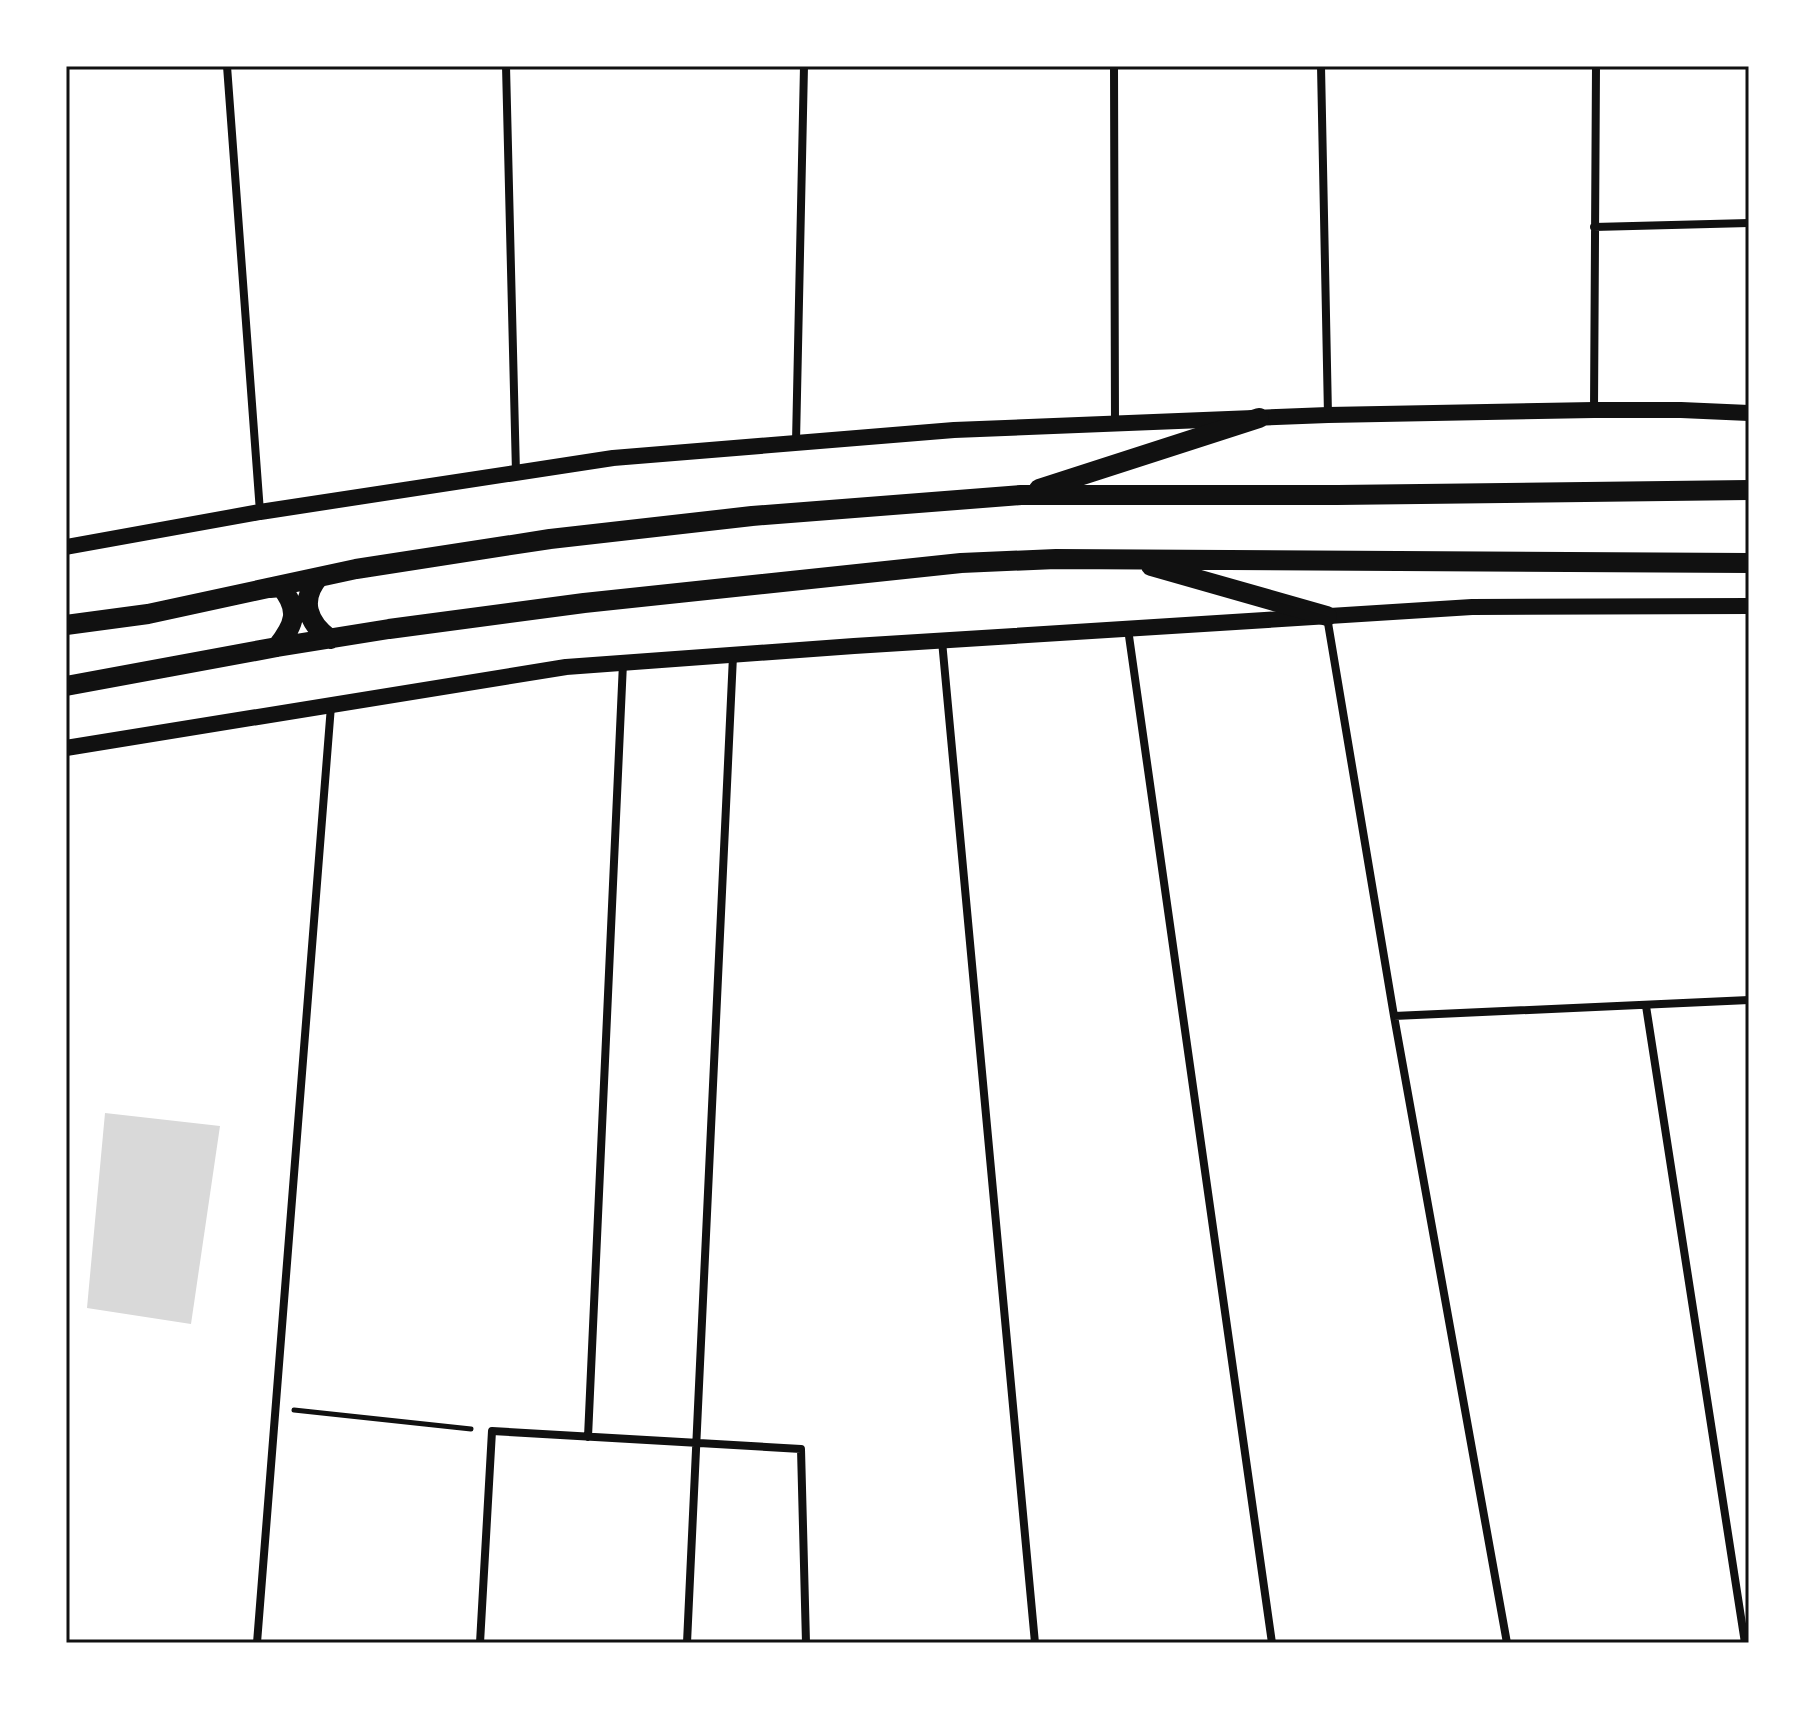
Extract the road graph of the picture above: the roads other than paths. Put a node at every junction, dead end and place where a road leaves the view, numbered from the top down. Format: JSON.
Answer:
{"nodes":[{"id":1,"x":227,"y":66,"type":"edge"},
{"id":2,"x":506,"y":66,"type":"edge"},
{"id":3,"x":804,"y":66,"type":"edge"},
{"id":4,"x":1114,"y":66,"type":"edge"},
{"id":5,"x":1321,"y":66,"type":"edge"},
{"id":6,"x":1596,"y":66,"type":"edge"},
{"id":7,"x":1749,"y":223,"type":"edge"},
{"id":8,"x":1594,"y":227,"type":"junction"},
{"id":9,"x":1594,"y":410,"type":"junction"},
{"id":10,"x":1749,"y":413,"type":"edge"},
{"id":11,"x":1328,"y":415,"type":"junction"},
{"id":12,"x":1259,"y":418,"type":"junction"},
{"id":13,"x":1115,"y":424,"type":"junction"},
{"id":14,"x":796,"y":442,"type":"junction"},
{"id":15,"x":516,"y":473,"type":"junction"},
{"id":16,"x":1749,"y":490,"type":"edge"},
{"id":17,"x":1021,"y":495,"type":"junction"},
{"id":18,"x":260,"y":512,"type":"junction"},
{"id":19,"x":66,"y":547,"type":"edge"},
{"id":20,"x":1128,"y":559,"type":"junction"},
{"id":21,"x":1749,"y":563,"type":"edge"},
{"id":22,"x":319,"y":577,"type":"junction"},
{"id":23,"x":270,"y":588,"type":"junction"},
{"id":24,"x":1749,"y":606,"type":"edge"},
{"id":25,"x":1327,"y":616,"type":"junction"},
{"id":26,"x":66,"y":625,"type":"edge"},
{"id":27,"x":1127,"y":628,"type":"junction"},
{"id":28,"x":330,"y":639,"type":"junction"},
{"id":29,"x":941,"y":640,"type":"junction"},
{"id":30,"x":277,"y":647,"type":"junction"},
{"id":31,"x":733,"y":655,"type":"junction"},
{"id":32,"x":623,"y":662,"type":"junction"},
{"id":33,"x":66,"y":686,"type":"edge"},
{"id":34,"x":331,"y":706,"type":"junction"},
{"id":35,"x":66,"y":748,"type":"edge"},
{"id":36,"x":1749,"y":1000,"type":"edge"},
{"id":37,"x":1646,"y":1006,"type":"junction"},
{"id":38,"x":1394,"y":1016,"type":"junction"},
{"id":39,"x":588,"y":1437,"type":"junction"},
{"id":40,"x":697,"y":1444,"type":"junction"},
{"id":41,"x":257,"y":1643,"type":"edge"},
{"id":42,"x":480,"y":1643,"type":"edge"},
{"id":43,"x":687,"y":1643,"type":"edge"},
{"id":44,"x":806,"y":1643,"type":"edge"},
{"id":45,"x":1035,"y":1643,"type":"edge"},
{"id":46,"x":1272,"y":1643,"type":"edge"},
{"id":47,"x":1507,"y":1643,"type":"edge"},
{"id":48,"x":1745,"y":1643,"type":"edge"}],
"edges":[{"from":1,"to":18,"type":"street"},
{"from":2,"to":15,"type":"street"},
{"from":3,"to":14,"type":"street"},
{"from":4,"to":13,"type":"street"},
{"from":5,"to":11,"type":"street"},
{"from":6,"to":8,"type":"street"},
{"from":7,"to":8,"type":"street"},
{"from":8,"to":9,"type":"street"},
{"from":9,"to":10,"type":"main road"},
{"from":9,"to":11,"type":"main road"},
{"from":11,"to":12,"type":"main road"},
{"from":12,"to":13,"type":"main road"},
{"from":12,"to":17,"type":"main road"},
{"from":13,"to":14,"type":"main road"},
{"from":14,"to":15,"type":"main road"},
{"from":15,"to":18,"type":"main road"},
{"from":16,"to":17,"type":"main road"},
{"from":17,"to":22,"type":"main road"},
{"from":18,"to":19,"type":"main road"},
{"from":20,"to":21,"type":"main road"},
{"from":20,"to":25,"type":"main road"},
{"from":20,"to":28,"type":"main road"},
{"from":22,"to":23,"type":"main road"},
{"from":22,"to":28,"type":"main road"},
{"from":23,"to":26,"type":"main road"},
{"from":23,"to":30,"type":"main road"},
{"from":24,"to":25,"type":"main road"},
{"from":25,"to":27,"type":"main road"},
{"from":25,"to":38,"type":"street"},
{"from":27,"to":29,"type":"main road"},
{"from":27,"to":46,"type":"street"},
{"from":28,"to":30,"type":"main road"},
{"from":29,"to":31,"type":"main road"},
{"from":29,"to":45,"type":"street"},
{"from":30,"to":33,"type":"main road"},
{"from":31,"to":32,"type":"main road"},
{"from":31,"to":40,"type":"street"},
{"from":32,"to":34,"type":"main road"},
{"from":32,"to":39,"type":"street"},
{"from":34,"to":35,"type":"main road"},
{"from":34,"to":41,"type":"street"},
{"from":36,"to":37,"type":"street"},
{"from":37,"to":38,"type":"street"},
{"from":37,"to":48,"type":"street"},
{"from":38,"to":47,"type":"street"},
{"from":39,"to":40,"type":"street"},
{"from":39,"to":42,"type":"street"},
{"from":40,"to":43,"type":"street"},
{"from":40,"to":44,"type":"street"}]}
